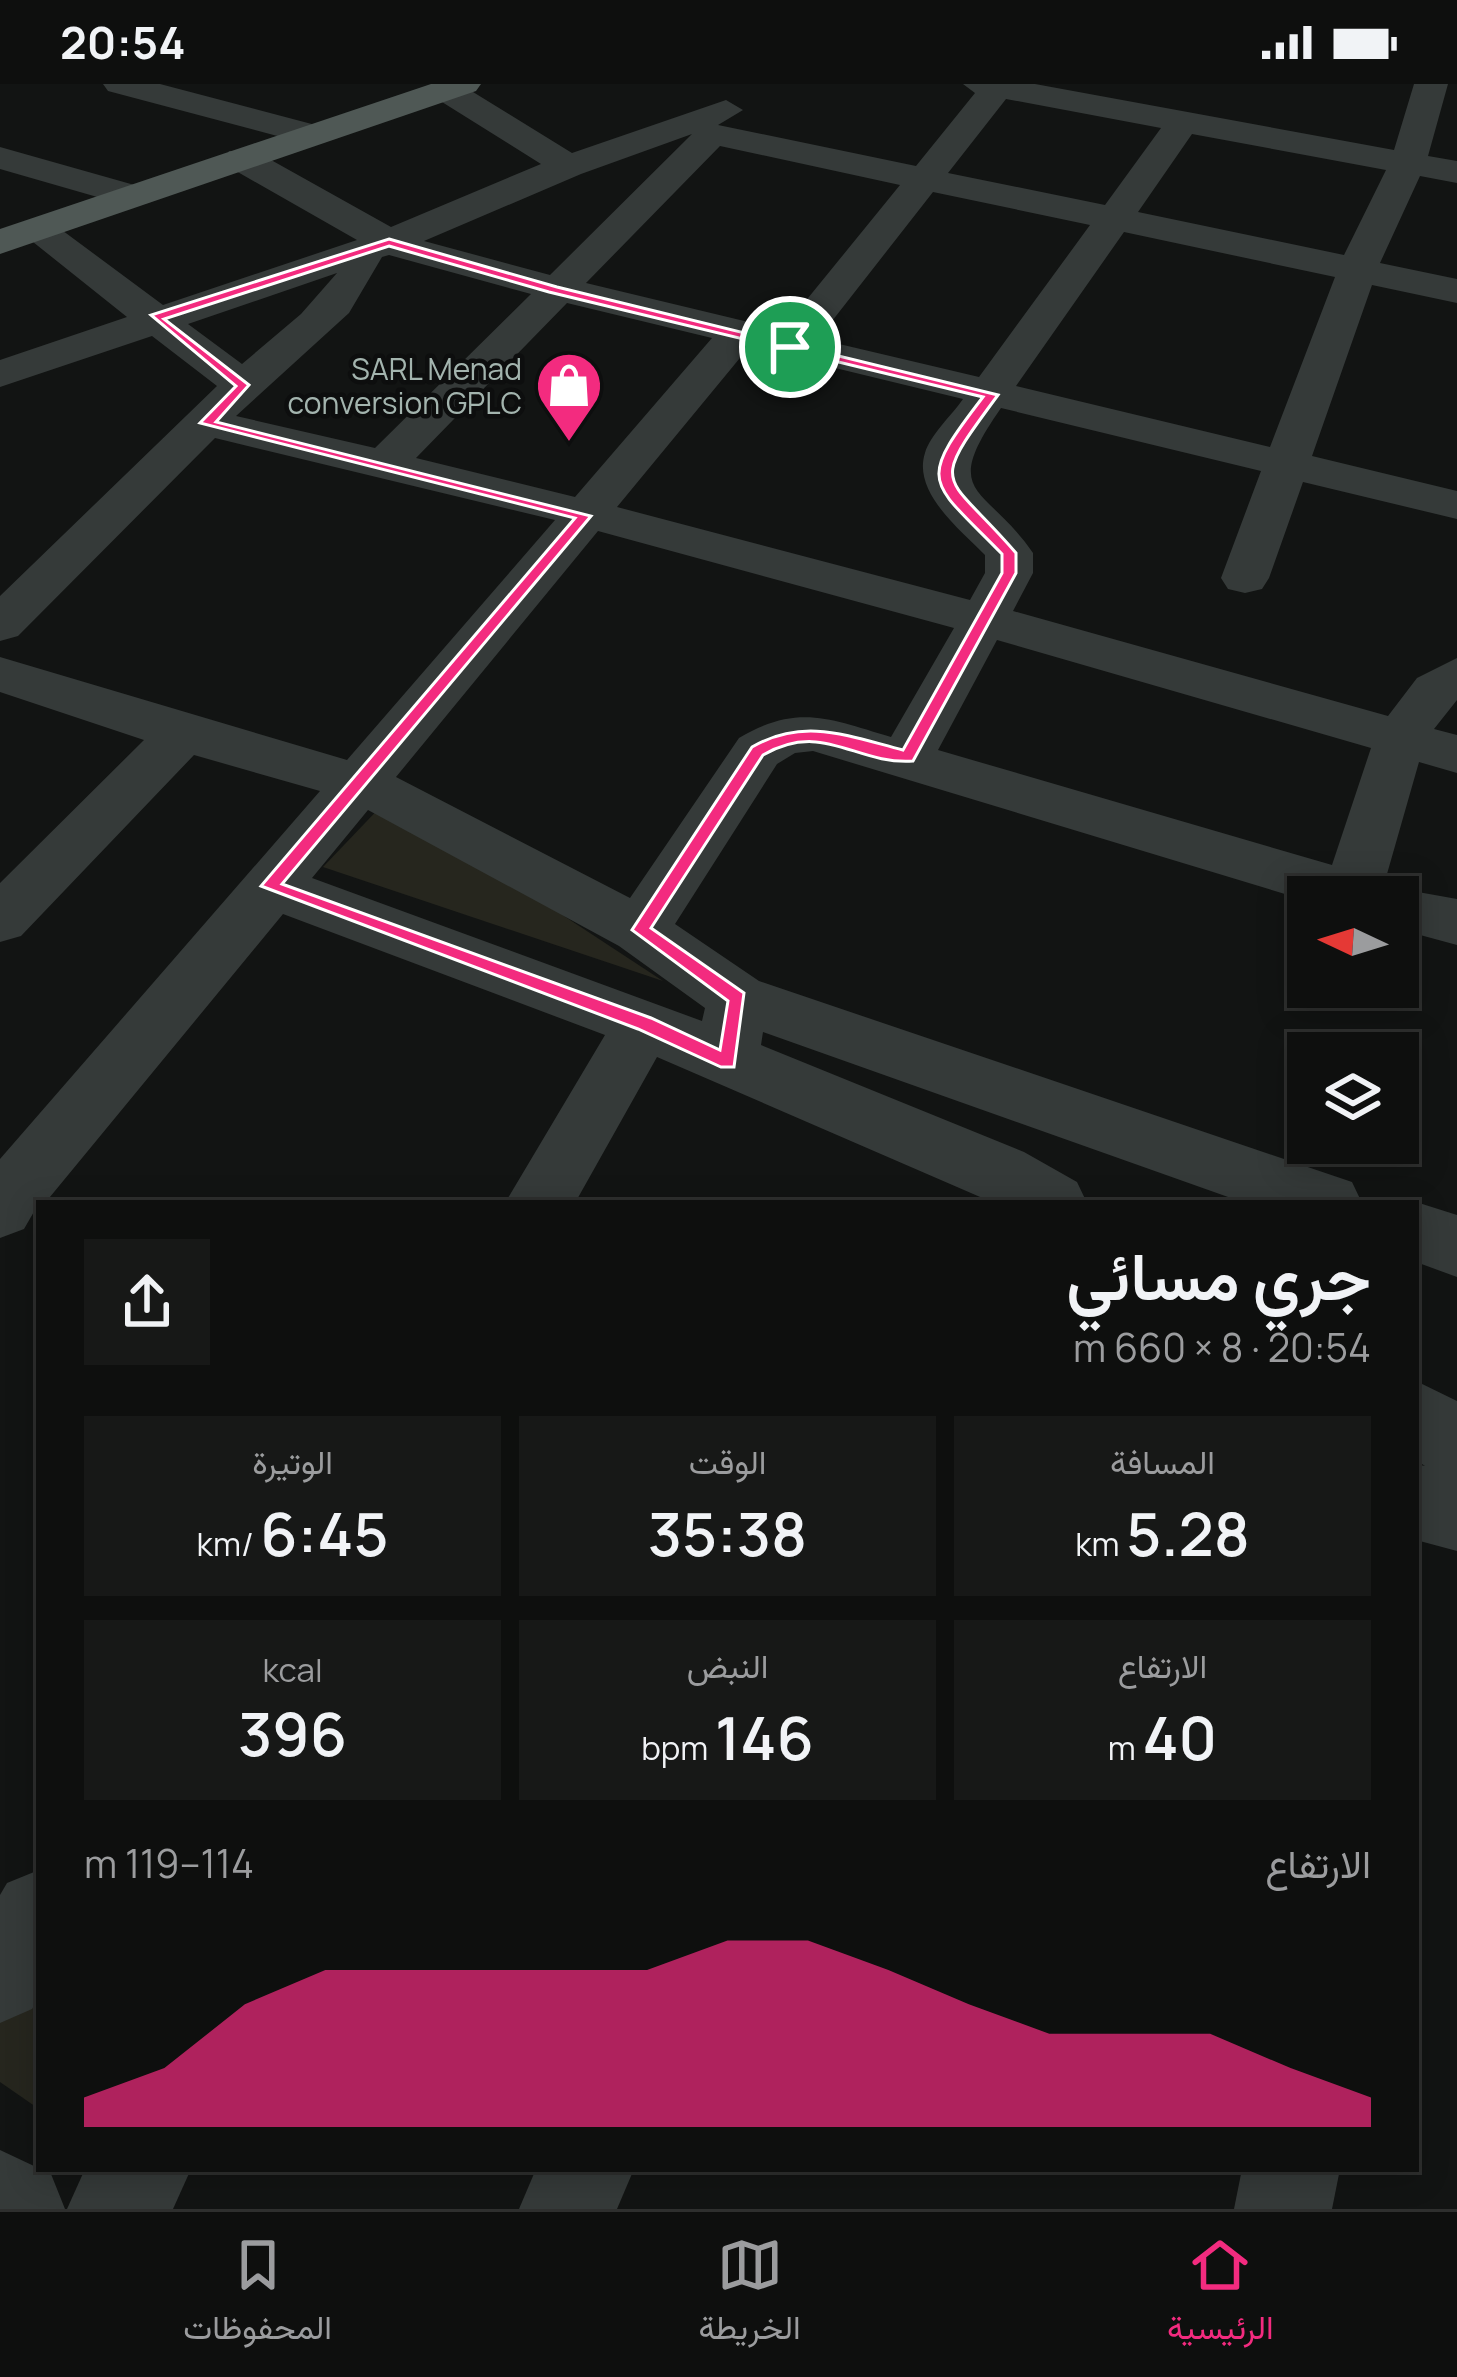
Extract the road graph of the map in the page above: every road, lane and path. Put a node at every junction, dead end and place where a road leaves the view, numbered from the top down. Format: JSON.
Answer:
{"nodes":[{"id":1,"x":120,"y":84,"type":"edge"},
{"id":2,"x":1430,"y":84,"type":"edge"},
{"id":3,"x":995,"y":85,"type":"edge"},
{"id":4,"x":455,"y":87,"type":"edge"},
{"id":5,"x":338,"y":89,"type":"dead end"},
{"id":6,"x":397,"y":103,"type":"junction"},
{"id":7,"x":733,"y":109,"type":"edge"},
{"id":8,"x":1183,"y":122,"type":"junction"},
{"id":9,"x":311,"y":134,"type":"junction"},
{"id":10,"x":0,"y":158,"type":"edge"},
{"id":11,"x":242,"y":159,"type":"junction"},
{"id":12,"x":1408,"y":163,"type":"junction"},
{"id":13,"x":568,"y":166,"type":"junction"},
{"id":14,"x":1457,"y":172,"type":"edge"},
{"id":15,"x":931,"y":177,"type":"junction"},
{"id":16,"x":132,"y":196,"type":"junction"},
{"id":17,"x":1120,"y":217,"type":"junction"},
{"id":18,"x":18,"y":236,"type":"edge"},
{"id":19,"x":377,"y":246,"type":"junction"},
{"id":20,"x":1357,"y":270,"type":"junction"},
{"id":21,"x":553,"y":290,"type":"junction"},
{"id":22,"x":1457,"y":291,"type":"edge"},
{"id":23,"x":155,"y":318,"type":"junction"},
{"id":24,"x":764,"y":341,"type":"junction"},
{"id":25,"x":0,"y":374,"type":"edge"},
{"id":26,"x":243,"y":385,"type":"junction"},
{"id":27,"x":992,"y":395,"type":"junction"},
{"id":28,"x":207,"y":423,"type":"junction"},
{"id":29,"x":386,"y":463,"type":"junction"},
{"id":30,"x":1286,"y":463,"type":"junction"},
{"id":31,"x":1457,"y":505,"type":"edge"},
{"id":32,"x":584,"y":516,"type":"junction"},
{"id":33,"x":1245,"y":578,"type":"dead end"},
{"id":34,"x":981,"y":617,"type":"junction"},
{"id":35,"x":0,"y":625,"type":"edge"},
{"id":36,"x":0,"y":674,"type":"edge"},
{"id":37,"x":1457,"y":675,"type":"edge"},
{"id":38,"x":183,"y":734,"type":"junction"},
{"id":39,"x":1402,"y":738,"type":"junction"},
{"id":40,"x":1457,"y":754,"type":"edge"},
{"id":41,"x":907,"y":757,"type":"junction"},
{"id":42,"x":362,"y":783,"type":"junction"},
{"id":43,"x":1297,"y":876,"type":"edge"},
{"id":44,"x":1376,"y":876,"type":"edge"},
{"id":45,"x":270,"y":886,"type":"junction"},
{"id":46,"x":1419,"y":912,"type":"edge"},
{"id":47,"x":0,"y":920,"type":"edge"},
{"id":48,"x":1457,"y":922,"type":"edge"},
{"id":49,"x":640,"y":930,"type":"junction"},
{"id":50,"x":737,"y":998,"type":"junction"},
{"id":51,"x":644,"y":1024,"type":"junction"},
{"id":52,"x":727,"y":1062,"type":"junction"},
{"id":53,"x":1013,"y":1193,"type":"edge"},
{"id":54,"x":541,"y":1200,"type":"edge"},
{"id":55,"x":1319,"y":1200,"type":"edge"},
{"id":56,"x":0,"y":1208,"type":"edge"},
{"id":57,"x":1419,"y":1233,"type":"edge"},
{"id":58,"x":1457,"y":1246,"type":"edge"},
{"id":59,"x":1457,"y":1409,"type":"edge"},
{"id":60,"x":1419,"y":1413,"type":"edge"},
{"id":61,"x":1419,"y":1415,"type":"edge"},
{"id":62,"x":1457,"y":1445,"type":"edge"},
{"id":63,"x":1419,"y":1503,"type":"edge"},
{"id":64,"x":1457,"y":1514,"type":"edge"},
{"id":65,"x":36,"y":1920,"type":"edge"},
{"id":66,"x":0,"y":1977,"type":"edge"},
{"id":67,"x":140,"y":2172,"type":"edge"},
{"id":68,"x":583,"y":2172,"type":"edge"},
{"id":69,"x":1290,"y":2172,"type":"edge"},
{"id":70,"x":0,"y":2198,"type":"edge"},
{"id":71,"x":16,"y":2209,"type":"edge"},
{"id":72,"x":116,"y":2209,"type":"edge"},
{"id":73,"x":568,"y":2209,"type":"edge"},
{"id":74,"x":1283,"y":2209,"type":"edge"}],
"edges":[{"from":1,"to":9,"type":"street"},
{"from":2,"to":12,"type":"street"},
{"from":3,"to":8,"type":"street"},
{"from":3,"to":15,"type":"street"},
{"from":4,"to":6,"type":"main road"},
{"from":4,"to":13,"type":"street"},
{"from":5,"to":6,"type":"main road"},
{"from":6,"to":9,"type":"main road"},
{"from":7,"to":13,"type":"street"},
{"from":7,"to":15,"type":"street"},
{"from":7,"to":21,"type":"street"},
{"from":8,"to":12,"type":"street"},
{"from":8,"to":17,"type":"street"},
{"from":9,"to":11,"type":"main road"},
{"from":10,"to":16,"type":"street"},
{"from":11,"to":16,"type":"main road"},
{"from":11,"to":19,"type":"street"},
{"from":12,"to":14,"type":"street"},
{"from":12,"to":20,"type":"street"},
{"from":13,"to":19,"type":"street"},
{"from":15,"to":17,"type":"street"},
{"from":15,"to":24,"type":"street"},
{"from":16,"to":18,"type":"main road"},
{"from":17,"to":20,"type":"street"},
{"from":17,"to":27,"type":"street"},
{"from":18,"to":23,"type":"street"},
{"from":19,"to":21,"type":"street"},
{"from":19,"to":23,"type":"street"},
{"from":19,"to":26,"type":"street"},
{"from":20,"to":22,"type":"street"},
{"from":20,"to":30,"type":"street"},
{"from":21,"to":24,"type":"street"},
{"from":21,"to":29,"type":"street"},
{"from":23,"to":25,"type":"street"},
{"from":23,"to":26,"type":"street"},
{"from":24,"to":27,"type":"street"},
{"from":24,"to":32,"type":"street"},
{"from":26,"to":28,"type":"street"},
{"from":27,"to":30,"type":"street"},
{"from":27,"to":34,"type":"street"},
{"from":28,"to":29,"type":"street"},
{"from":28,"to":35,"type":"street"},
{"from":29,"to":32,"type":"street"},
{"from":30,"to":31,"type":"street"},
{"from":30,"to":33,"type":"street"},
{"from":32,"to":34,"type":"street"},
{"from":32,"to":42,"type":"street"},
{"from":34,"to":39,"type":"street"},
{"from":34,"to":41,"type":"street"},
{"from":36,"to":38,"type":"street"},
{"from":37,"to":39,"type":"street"},
{"from":38,"to":42,"type":"street"},
{"from":38,"to":47,"type":"street"},
{"from":39,"to":40,"type":"street"},
{"from":39,"to":44,"type":"street"},
{"from":41,"to":43,"type":"street"},
{"from":41,"to":49,"type":"street"},
{"from":42,"to":45,"type":"street"},
{"from":42,"to":49,"type":"street"},
{"from":45,"to":51,"type":"street"},
{"from":45,"to":56,"type":"street"},
{"from":46,"to":48,"type":"street"},
{"from":49,"to":50,"type":"street"},
{"from":50,"to":52,"type":"street"},
{"from":50,"to":55,"type":"street"},
{"from":51,"to":52,"type":"street"},
{"from":51,"to":54,"type":"street"},
{"from":52,"to":53,"type":"street"},
{"from":57,"to":58,"type":"street"},
{"from":59,"to":60,"type":"street"},
{"from":61,"to":62,"type":"street"},
{"from":63,"to":64,"type":"street"},
{"from":65,"to":66,"type":"street"},
{"from":67,"to":72,"type":"street"},
{"from":68,"to":73,"type":"street"},
{"from":69,"to":74,"type":"street"},
{"from":70,"to":71,"type":"street"}]}
